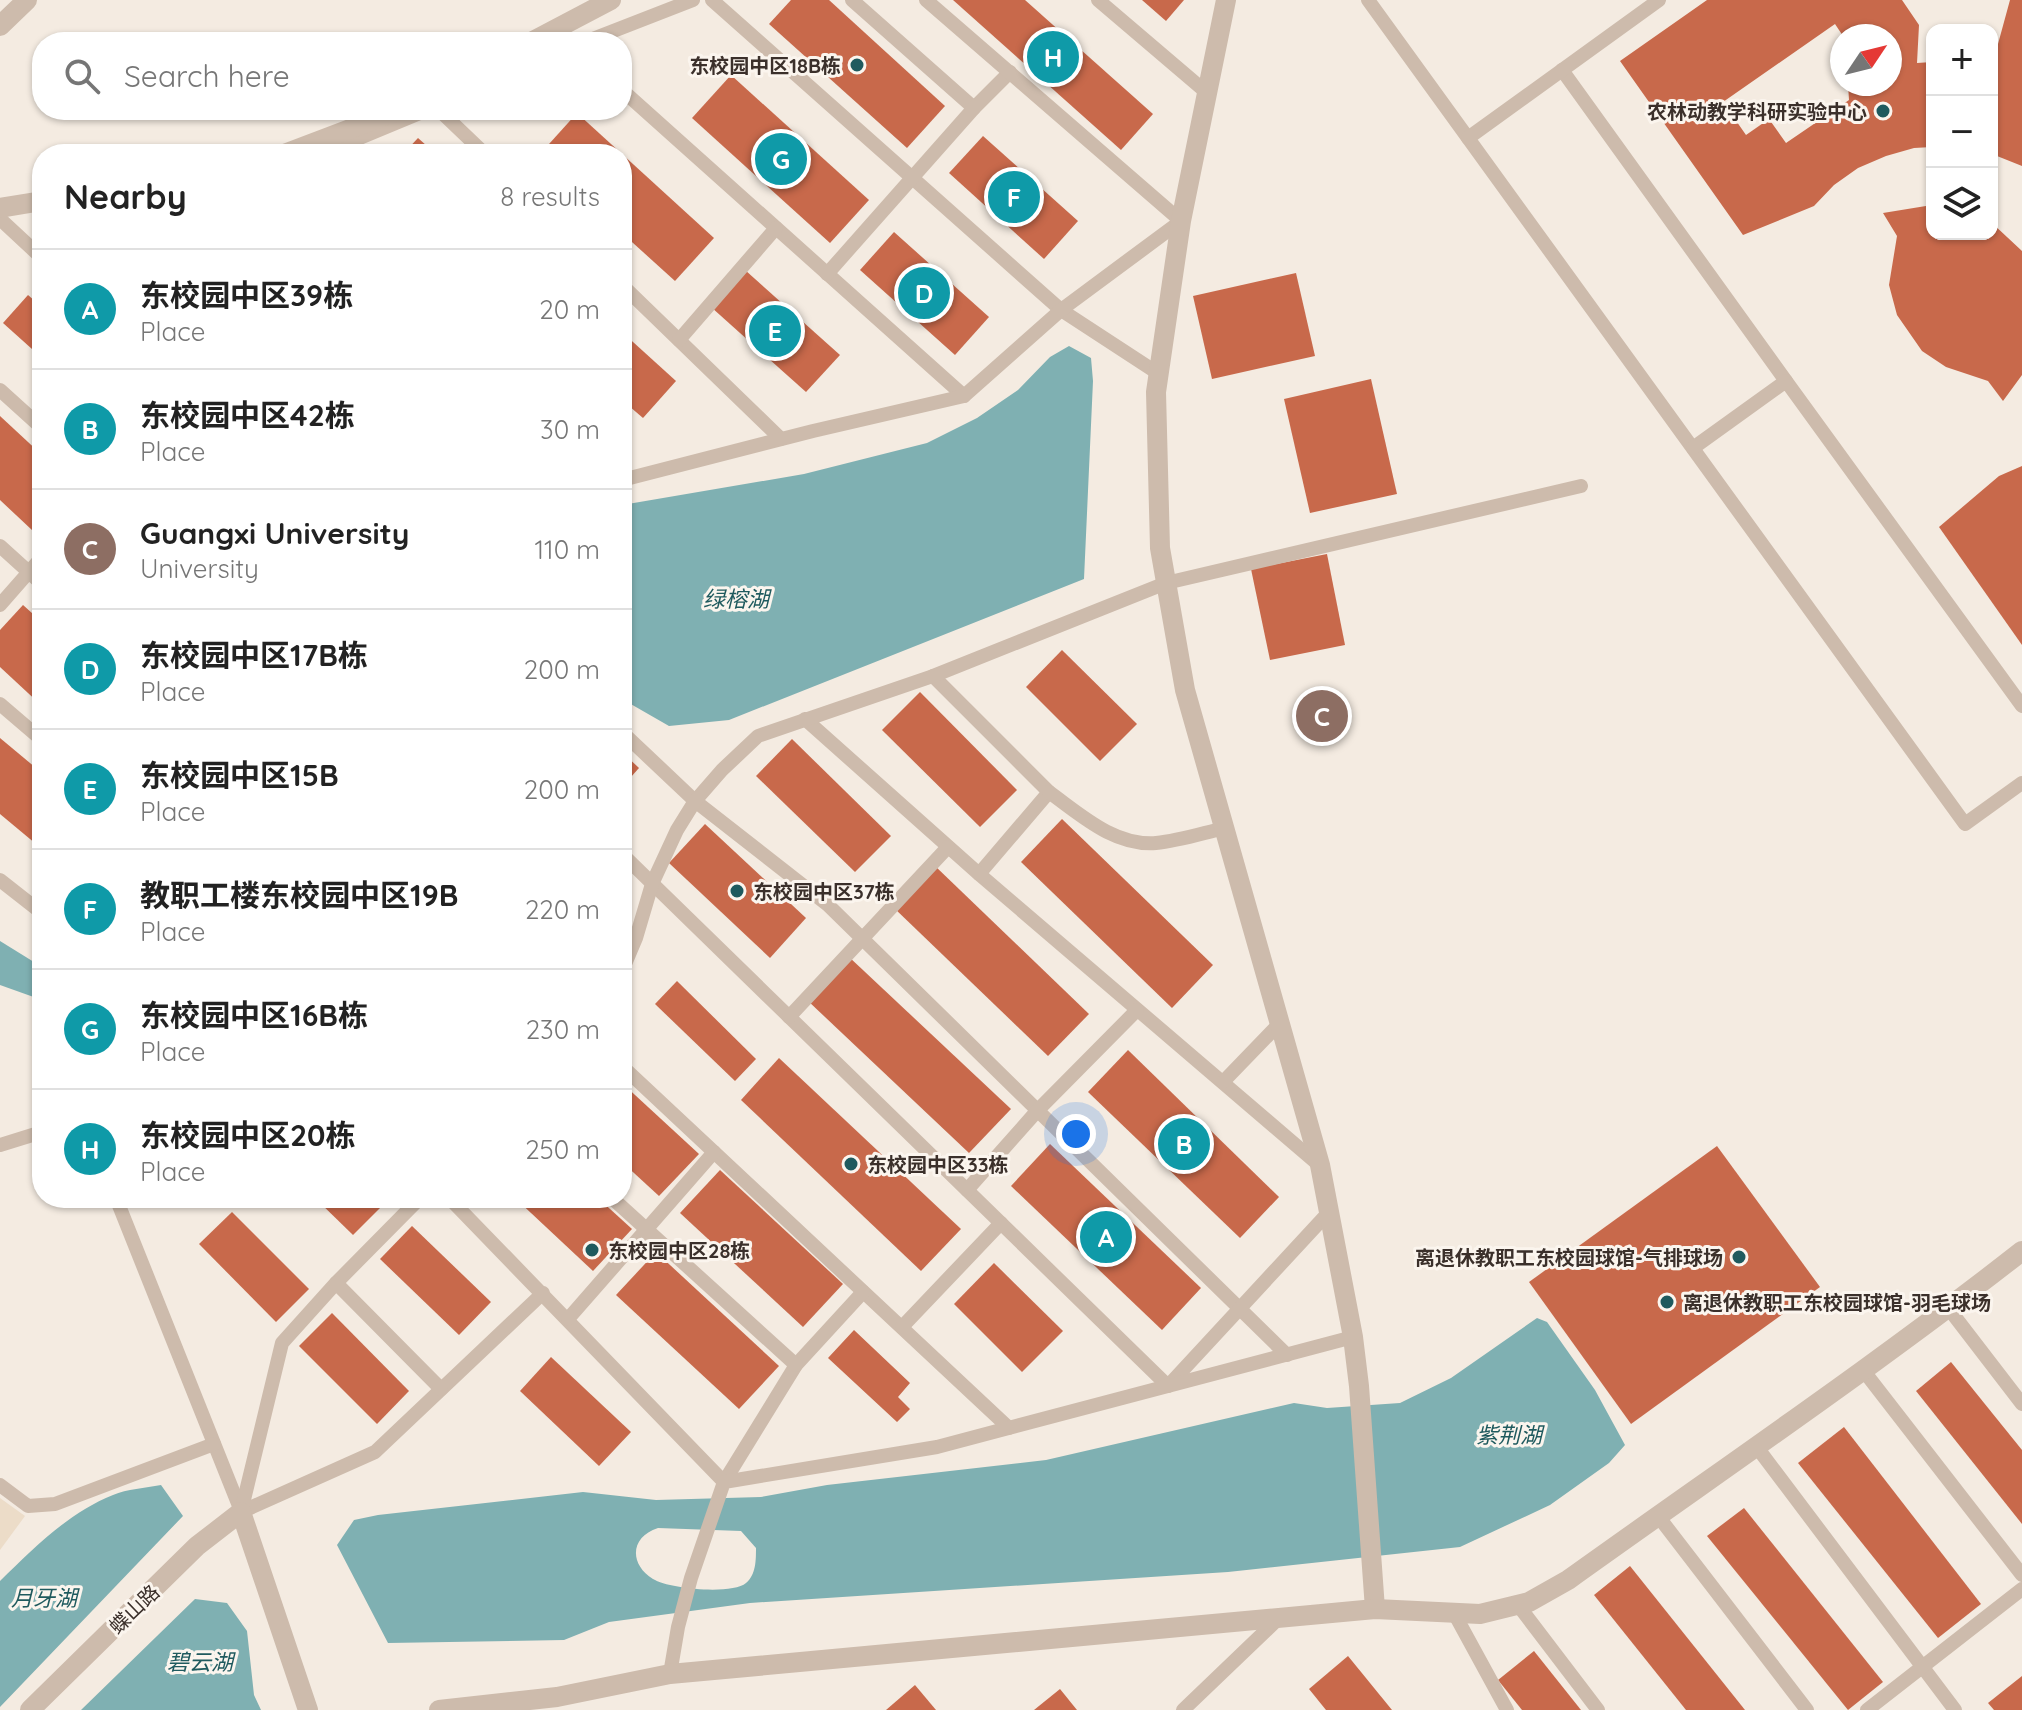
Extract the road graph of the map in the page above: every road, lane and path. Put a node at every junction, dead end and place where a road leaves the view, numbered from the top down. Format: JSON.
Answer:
{"nodes":[{"id":1,"x":27,"y":0,"type":"edge"},
{"id":2,"x":611,"y":0,"type":"edge"},
{"id":3,"x":693,"y":0,"type":"edge"},
{"id":4,"x":712,"y":0,"type":"edge"},
{"id":5,"x":852,"y":0,"type":"edge"},
{"id":6,"x":926,"y":0,"type":"edge"},
{"id":7,"x":1098,"y":0,"type":"edge"},
{"id":8,"x":1226,"y":0,"type":"edge"},
{"id":9,"x":1368,"y":0,"type":"edge"},
{"id":10,"x":1659,"y":0,"type":"edge"},
{"id":11,"x":0,"y":26,"type":"edge"},
{"id":12,"x":550,"y":32,"type":"edge"},
{"id":13,"x":611,"y":32,"type":"edge"},
{"id":14,"x":1562,"y":70,"type":"junction"},
{"id":15,"x":1010,"y":72,"type":"junction"},
{"id":16,"x":1206,"y":92,"type":"junction"},
{"id":17,"x":632,"y":99,"type":"edge"},
{"id":18,"x":974,"y":108,"type":"junction"},
{"id":19,"x":374,"y":120,"type":"edge"},
{"id":20,"x":403,"y":120,"type":"edge"},
{"id":21,"x":449,"y":120,"type":"edge"},
{"id":22,"x":1468,"y":138,"type":"junction"},
{"id":23,"x":310,"y":144,"type":"edge"},
{"id":24,"x":345,"y":144,"type":"edge"},
{"id":25,"x":475,"y":144,"type":"edge"},
{"id":26,"x":911,"y":176,"type":"junction"},
{"id":27,"x":32,"y":203,"type":"edge"},
{"id":28,"x":0,"y":208,"type":"edge"},
{"id":29,"x":0,"y":219,"type":"edge"},
{"id":30,"x":1181,"y":221,"type":"junction"},
{"id":31,"x":776,"y":228,"type":"junction"},
{"id":32,"x":32,"y":249,"type":"edge"},
{"id":33,"x":827,"y":274,"type":"junction"},
{"id":34,"x":632,"y":295,"type":"edge"},
{"id":35,"x":1061,"y":310,"type":"junction"},
{"id":36,"x":679,"y":340,"type":"junction"},
{"id":37,"x":1159,"y":374,"type":"junction"},
{"id":38,"x":1786,"y":381,"type":"junction"},
{"id":39,"x":0,"y":390,"type":"edge"},
{"id":40,"x":964,"y":396,"type":"junction"},
{"id":41,"x":32,"y":419,"type":"edge"},
{"id":42,"x":781,"y":439,"type":"junction"},
{"id":43,"x":1693,"y":448,"type":"junction"},
{"id":44,"x":632,"y":478,"type":"edge"},
{"id":45,"x":1581,"y":486,"type":"dead end"},
{"id":46,"x":0,"y":546,"type":"edge"},
{"id":47,"x":32,"y":568,"type":"edge"},
{"id":48,"x":28,"y":572,"type":"junction"},
{"id":49,"x":32,"y":575,"type":"edge"},
{"id":50,"x":1166,"y":583,"type":"junction"},
{"id":51,"x":0,"y":605,"type":"edge"},
{"id":52,"x":933,"y":676,"type":"junction"},
{"id":53,"x":0,"y":704,"type":"edge"},
{"id":54,"x":2022,"y":706,"type":"edge"},
{"id":55,"x":805,"y":719,"type":"junction"},
{"id":56,"x":32,"y":731,"type":"edge"},
{"id":57,"x":632,"y":741,"type":"edge"},
{"id":58,"x":2022,"y":783,"type":"edge"},
{"id":59,"x":1049,"y":792,"type":"junction"},
{"id":60,"x":695,"y":801,"type":"junction"},
{"id":61,"x":1225,"y":828,"type":"junction"},
{"id":62,"x":948,"y":847,"type":"junction"},
{"id":63,"x":632,"y":864,"type":"edge"},
{"id":64,"x":979,"y":874,"type":"junction"},
{"id":65,"x":0,"y":880,"type":"edge"},
{"id":66,"x":652,"y":884,"type":"junction"},
{"id":67,"x":32,"y":905,"type":"edge"},
{"id":68,"x":862,"y":939,"type":"junction"},
{"id":69,"x":632,"y":947,"type":"edge"},
{"id":70,"x":1137,"y":1010,"type":"junction"},
{"id":71,"x":789,"y":1017,"type":"junction"},
{"id":72,"x":1280,"y":1023,"type":"junction"},
{"id":73,"x":632,"y":1075,"type":"edge"},
{"id":74,"x":1223,"y":1082,"type":"junction"},
{"id":75,"x":1037,"y":1111,"type":"junction"},
{"id":76,"x":32,"y":1135,"type":"edge"},
{"id":77,"x":0,"y":1145,"type":"edge"},
{"id":78,"x":714,"y":1152,"type":"junction"},
{"id":79,"x":1320,"y":1165,"type":"junction"},
{"id":80,"x":967,"y":1190,"type":"junction"},
{"id":81,"x":120,"y":1208,"type":"edge"},
{"id":82,"x":410,"y":1208,"type":"edge"},
{"id":83,"x":459,"y":1208,"type":"edge"},
{"id":84,"x":623,"y":1208,"type":"edge"},
{"id":85,"x":1329,"y":1212,"type":"junction"},
{"id":86,"x":1001,"y":1223,"type":"junction"},
{"id":87,"x":646,"y":1230,"type":"junction"},
{"id":88,"x":2022,"y":1251,"type":"edge"},
{"id":89,"x":336,"y":1283,"type":"junction"},
{"id":90,"x":863,"y":1292,"type":"junction"},
{"id":91,"x":543,"y":1293,"type":"junction"},
{"id":92,"x":1239,"y":1308,"type":"junction"},
{"id":93,"x":1949,"y":1309,"type":"junction"},
{"id":94,"x":568,"y":1319,"type":"junction"},
{"id":95,"x":902,"y":1327,"type":"junction"},
{"id":96,"x":1353,"y":1337,"type":"junction"},
{"id":97,"x":1287,"y":1355,"type":"junction"},
{"id":98,"x":796,"y":1365,"type":"junction"},
{"id":99,"x":1863,"y":1370,"type":"junction"},
{"id":100,"x":1168,"y":1386,"type":"junction"},
{"id":101,"x":441,"y":1389,"type":"junction"},
{"id":102,"x":2022,"y":1404,"type":"edge"},
{"id":103,"x":1009,"y":1428,"type":"junction"},
{"id":104,"x":214,"y":1444,"type":"junction"},
{"id":105,"x":1756,"y":1446,"type":"junction"},
{"id":106,"x":0,"y":1485,"type":"edge"},
{"id":107,"x":722,"y":1489,"type":"junction"},
{"id":108,"x":241,"y":1512,"type":"junction"},
{"id":109,"x":1658,"y":1516,"type":"junction"},
{"id":110,"x":2022,"y":1575,"type":"edge"},
{"id":111,"x":2022,"y":1589,"type":"edge"},
{"id":112,"x":1518,"y":1605,"type":"junction"},
{"id":113,"x":1375,"y":1609,"type":"junction"},
{"id":114,"x":1454,"y":1613,"type":"junction"},
{"id":115,"x":1277,"y":1620,"type":"junction"},
{"id":116,"x":1922,"y":1666,"type":"junction"},
{"id":117,"x":670,"y":1674,"type":"junction"},
{"id":118,"x":562,"y":1704,"type":"edge"},
{"id":119,"x":30,"y":1710,"type":"edge"},
{"id":120,"x":308,"y":1710,"type":"edge"},
{"id":121,"x":439,"y":1710,"type":"edge"},
{"id":122,"x":1183,"y":1710,"type":"edge"},
{"id":123,"x":1507,"y":1710,"type":"edge"},
{"id":124,"x":1598,"y":1710,"type":"edge"},
{"id":125,"x":1807,"y":1710,"type":"edge"},
{"id":126,"x":1867,"y":1710,"type":"edge"},
{"id":127,"x":1955,"y":1710,"type":"edge"}],
"edges":[{"from":1,"to":11,"type":"street"},
{"from":2,"to":12,"type":"street"},
{"from":3,"to":13,"type":"lane"},
{"from":4,"to":26,"type":"lane"},
{"from":5,"to":18,"type":"lane"},
{"from":6,"to":15,"type":"lane"},
{"from":7,"to":16,"type":"lane"},
{"from":8,"to":16,"type":"street"},
{"from":9,"to":22,"type":"lane"},
{"from":10,"to":14,"type":"lane"},
{"from":14,"to":22,"type":"lane"},
{"from":14,"to":38,"type":"lane"},
{"from":15,"to":18,"type":"lane"},
{"from":15,"to":30,"type":"lane"},
{"from":16,"to":30,"type":"street"},
{"from":17,"to":31,"type":"lane"},
{"from":18,"to":26,"type":"lane"},
{"from":19,"to":23,"type":"street"},
{"from":20,"to":24,"type":"lane"},
{"from":21,"to":25,"type":"lane"},
{"from":22,"to":43,"type":"lane"},
{"from":26,"to":33,"type":"lane"},
{"from":26,"to":35,"type":"lane"},
{"from":27,"to":28,"type":"street"},
{"from":29,"to":32,"type":"lane"},
{"from":30,"to":35,"type":"lane"},
{"from":30,"to":37,"type":"street"},
{"from":31,"to":33,"type":"lane"},
{"from":31,"to":36,"type":"lane"},
{"from":33,"to":40,"type":"lane"},
{"from":34,"to":36,"type":"lane"},
{"from":35,"to":37,"type":"lane"},
{"from":35,"to":40,"type":"lane"},
{"from":36,"to":42,"type":"lane"},
{"from":37,"to":50,"type":"street"},
{"from":38,"to":43,"type":"lane"},
{"from":38,"to":54,"type":"lane"},
{"from":39,"to":41,"type":"lane"},
{"from":40,"to":42,"type":"lane"},
{"from":42,"to":44,"type":"lane"},
{"from":43,"to":58,"type":"lane"},
{"from":45,"to":50,"type":"lane"},
{"from":46,"to":48,"type":"lane"},
{"from":47,"to":48,"type":"lane"},
{"from":48,"to":49,"type":"lane"},
{"from":48,"to":51,"type":"lane"},
{"from":50,"to":52,"type":"lane"},
{"from":50,"to":61,"type":"street"},
{"from":52,"to":55,"type":"lane"},
{"from":52,"to":59,"type":"lane"},
{"from":53,"to":56,"type":"lane"},
{"from":55,"to":60,"type":"lane"},
{"from":55,"to":62,"type":"lane"},
{"from":57,"to":60,"type":"lane"},
{"from":59,"to":61,"type":"lane"},
{"from":59,"to":64,"type":"lane"},
{"from":60,"to":66,"type":"lane"},
{"from":60,"to":68,"type":"lane"},
{"from":61,"to":72,"type":"street"},
{"from":62,"to":64,"type":"lane"},
{"from":62,"to":68,"type":"lane"},
{"from":63,"to":66,"type":"lane"},
{"from":64,"to":70,"type":"lane"},
{"from":65,"to":67,"type":"lane"},
{"from":66,"to":69,"type":"lane"},
{"from":66,"to":71,"type":"lane"},
{"from":68,"to":71,"type":"lane"},
{"from":68,"to":75,"type":"lane"},
{"from":70,"to":74,"type":"lane"},
{"from":70,"to":75,"type":"lane"},
{"from":71,"to":80,"type":"lane"},
{"from":72,"to":74,"type":"lane"},
{"from":72,"to":79,"type":"street"},
{"from":73,"to":78,"type":"lane"},
{"from":74,"to":79,"type":"lane"},
{"from":75,"to":80,"type":"lane"},
{"from":75,"to":92,"type":"lane"},
{"from":76,"to":77,"type":"lane"},
{"from":78,"to":87,"type":"lane"},
{"from":78,"to":90,"type":"lane"},
{"from":79,"to":85,"type":"street"},
{"from":80,"to":86,"type":"lane"},
{"from":81,"to":104,"type":"lane"},
{"from":82,"to":89,"type":"lane"},
{"from":83,"to":91,"type":"lane"},
{"from":84,"to":87,"type":"lane"},
{"from":85,"to":92,"type":"lane"},
{"from":85,"to":96,"type":"street"},
{"from":86,"to":95,"type":"lane"},
{"from":86,"to":100,"type":"lane"},
{"from":87,"to":94,"type":"lane"},
{"from":87,"to":98,"type":"lane"},
{"from":88,"to":93,"type":"street"},
{"from":89,"to":101,"type":"lane"},
{"from":89,"to":108,"type":"lane"},
{"from":90,"to":95,"type":"lane"},
{"from":90,"to":98,"type":"lane"},
{"from":91,"to":94,"type":"lane"},
{"from":91,"to":101,"type":"lane"},
{"from":92,"to":97,"type":"lane"},
{"from":92,"to":100,"type":"lane"},
{"from":93,"to":99,"type":"street"},
{"from":93,"to":102,"type":"lane"},
{"from":94,"to":107,"type":"lane"},
{"from":95,"to":103,"type":"lane"},
{"from":96,"to":97,"type":"lane"},
{"from":96,"to":113,"type":"street"},
{"from":97,"to":100,"type":"lane"},
{"from":98,"to":107,"type":"lane"},
{"from":99,"to":105,"type":"street"},
{"from":99,"to":110,"type":"lane"},
{"from":100,"to":103,"type":"lane"},
{"from":101,"to":108,"type":"lane"},
{"from":103,"to":107,"type":"lane"},
{"from":104,"to":106,"type":"lane"},
{"from":104,"to":108,"type":"lane"},
{"from":105,"to":109,"type":"street"},
{"from":105,"to":116,"type":"lane"},
{"from":107,"to":117,"type":"lane"},
{"from":108,"to":119,"type":"street","name":"蝶山路"},
{"from":108,"to":120,"type":"street"},
{"from":109,"to":112,"type":"street"},
{"from":109,"to":125,"type":"lane"},
{"from":111,"to":116,"type":"lane"},
{"from":112,"to":114,"type":"street"},
{"from":112,"to":124,"type":"lane"},
{"from":113,"to":114,"type":"street"},
{"from":113,"to":115,"type":"street"},
{"from":114,"to":123,"type":"lane"},
{"from":115,"to":117,"type":"street"},
{"from":115,"to":122,"type":"lane"},
{"from":116,"to":126,"type":"lane"},
{"from":116,"to":127,"type":"lane"},
{"from":117,"to":118,"type":"street"},
{"from":118,"to":121,"type":"street"}]}
